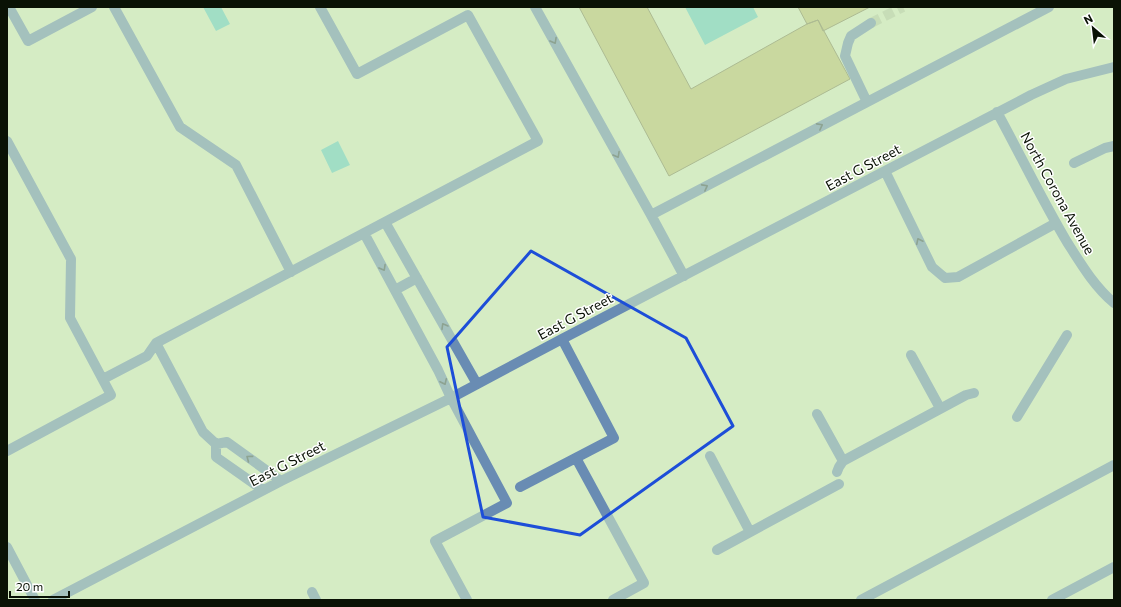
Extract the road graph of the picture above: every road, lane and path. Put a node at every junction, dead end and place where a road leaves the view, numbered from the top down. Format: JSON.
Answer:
{"nodes":[{"id":1,"x":9,"y":7,"type":"edge"},
{"id":2,"x":92,"y":7,"type":"edge"},
{"id":3,"x":114,"y":7,"type":"edge"},
{"id":4,"x":320,"y":7,"type":"edge"},
{"id":5,"x":535,"y":7,"type":"edge"},
{"id":6,"x":1048,"y":7,"type":"edge"},
{"id":7,"x":871,"y":23,"type":"tunnel mouth"},
{"id":8,"x":1114,"y":67,"type":"edge"},
{"id":9,"x":867,"y":102,"type":"junction"},
{"id":10,"x":997,"y":112,"type":"junction"},
{"id":11,"x":7,"y":141,"type":"edge"},
{"id":12,"x":1114,"y":146,"type":"edge"},
{"id":13,"x":1074,"y":163,"type":"dead end"},
{"id":14,"x":885,"y":171,"type":"junction"},
{"id":15,"x":651,"y":215,"type":"junction"},
{"id":16,"x":385,"y":222,"type":"junction"},
{"id":17,"x":1056,"y":223,"type":"junction"},
{"id":18,"x":364,"y":233,"type":"junction"},
{"id":19,"x":291,"y":272,"type":"junction"},
{"id":20,"x":684,"y":276,"type":"junction"},
{"id":21,"x":417,"y":278,"type":"junction"},
{"id":22,"x":395,"y":290,"type":"junction"},
{"id":23,"x":1114,"y":303,"type":"edge"},
{"id":24,"x":1067,"y":335,"type":"dead end"},
{"id":25,"x":562,"y":339,"type":"junction"},
{"id":26,"x":156,"y":343,"type":"junction"},
{"id":27,"x":911,"y":355,"type":"dead end"},
{"id":28,"x":103,"y":379,"type":"junction"},
{"id":29,"x":477,"y":384,"type":"junction"},
{"id":30,"x":974,"y":393,"type":"dead end"},
{"id":31,"x":451,"y":398,"type":"junction"},
{"id":32,"x":940,"y":408,"type":"junction"},
{"id":33,"x":817,"y":414,"type":"dead end"},
{"id":34,"x":1017,"y":416,"type":"dead end"},
{"id":35,"x":216,"y":444,"type":"junction"},
{"id":36,"x":7,"y":451,"type":"edge"},
{"id":37,"x":710,"y":456,"type":"dead end"},
{"id":38,"x":576,"y":458,"type":"junction"},
{"id":39,"x":843,"y":461,"type":"junction"},
{"id":40,"x":1114,"y":465,"type":"edge"},
{"id":41,"x":837,"y":472,"type":"dead end"},
{"id":42,"x":281,"y":481,"type":"junction"},
{"id":43,"x":839,"y":484,"type":"dead end"},
{"id":44,"x":520,"y":488,"type":"dead end"},
{"id":45,"x":263,"y":490,"type":"junction"},
{"id":46,"x":750,"y":532,"type":"junction"},
{"id":47,"x":7,"y":547,"type":"edge"},
{"id":48,"x":717,"y":550,"type":"dead end"},
{"id":49,"x":1114,"y":567,"type":"edge"},
{"id":50,"x":35,"y":600,"type":"edge"},
{"id":51,"x":54,"y":600,"type":"edge"},
{"id":52,"x":467,"y":600,"type":"edge"},
{"id":53,"x":613,"y":600,"type":"edge"},
{"id":54,"x":862,"y":600,"type":"edge"},
{"id":55,"x":1052,"y":600,"type":"edge"}],
"edges":[{"from":1,"to":2,"type":"street"},
{"from":3,"to":19,"type":"street"},
{"from":4,"to":16,"type":"street"},
{"from":5,"to":15,"type":"street","one_way":true},
{"from":6,"to":9,"type":"street"},
{"from":7,"to":9,"type":"street"},
{"from":8,"to":10,"type":"street","name":"East G Street"},
{"from":15,"to":9,"type":"street","one_way":true},
{"from":10,"to":14,"type":"street","name":"East G Street"},
{"from":10,"to":17,"type":"street","name":"North Corona Avenue"},
{"from":11,"to":28,"type":"street"},
{"from":12,"to":13,"type":"street"},
{"from":17,"to":14,"type":"street","one_way":true},
{"from":14,"to":20,"type":"street","name":"East G Street"},
{"from":15,"to":20,"type":"street"},
{"from":16,"to":18,"type":"street"},
{"from":16,"to":21,"type":"street"},
{"from":17,"to":23,"type":"street","name":"North Corona Avenue"},
{"from":18,"to":19,"type":"street"},
{"from":18,"to":22,"type":"street","one_way":true},
{"from":19,"to":26,"type":"street"},
{"from":20,"to":25,"type":"street","name":"East G Street"},
{"from":21,"to":22,"type":"street"},
{"from":29,"to":21,"type":"street","one_way":true},
{"from":22,"to":31,"type":"street","one_way":true},
{"from":24,"to":34,"type":"street"},
{"from":25,"to":29,"type":"street","name":"East G Street"},
{"from":25,"to":38,"type":"street"},
{"from":26,"to":28,"type":"street"},
{"from":26,"to":35,"type":"street"},
{"from":27,"to":32,"type":"street"},
{"from":28,"to":36,"type":"street"},
{"from":29,"to":31,"type":"street","name":"East G Street"},
{"from":30,"to":32,"type":"street"},
{"from":31,"to":42,"type":"street","name":"East G Street"},
{"from":31,"to":52,"type":"street"},
{"from":32,"to":39,"type":"street"},
{"from":33,"to":39,"type":"street"},
{"from":42,"to":35,"type":"street","one_way":true},
{"from":35,"to":45,"type":"street"},
{"from":37,"to":46,"type":"street"},
{"from":38,"to":44,"type":"street"},
{"from":38,"to":53,"type":"street"},
{"from":39,"to":41,"type":"street"},
{"from":40,"to":54,"type":"street"},
{"from":42,"to":45,"type":"street","name":"East G Street"},
{"from":43,"to":46,"type":"street"},
{"from":45,"to":51,"type":"street","name":"East G Street"},
{"from":46,"to":48,"type":"street"},
{"from":47,"to":50,"type":"street"},
{"from":49,"to":55,"type":"street"}]}
